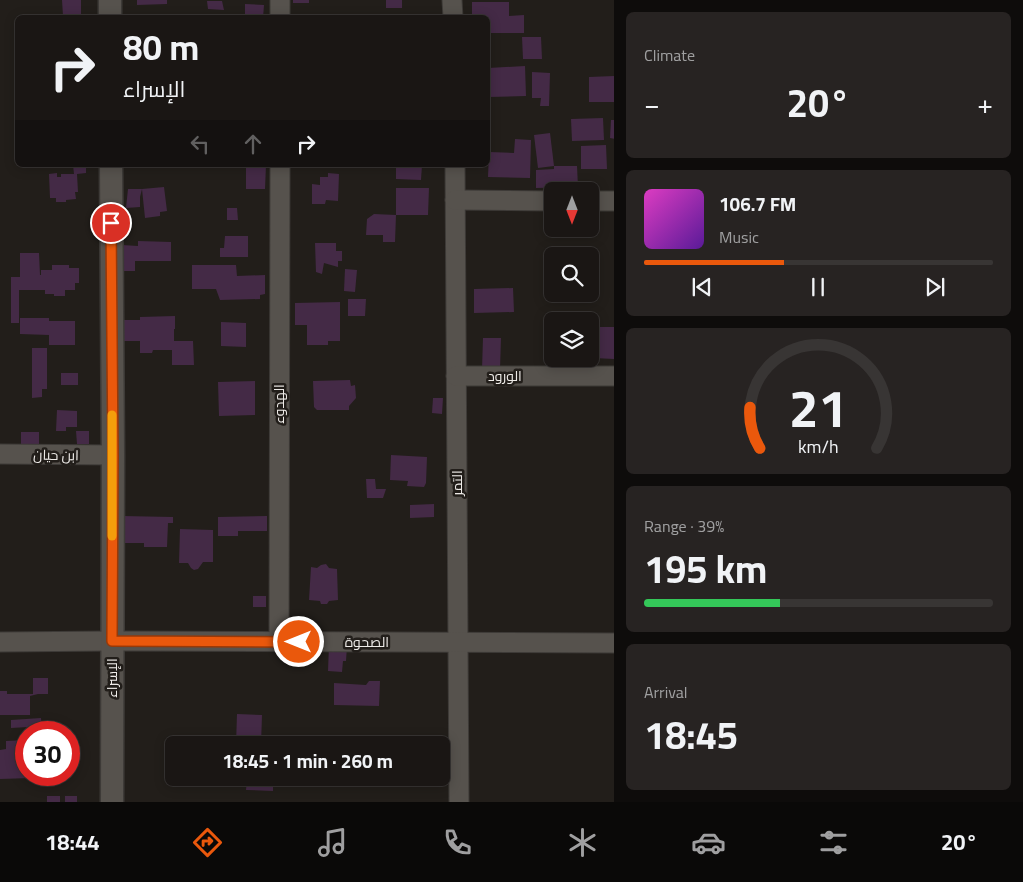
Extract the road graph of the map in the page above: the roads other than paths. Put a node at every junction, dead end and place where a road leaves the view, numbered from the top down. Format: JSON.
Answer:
{"nodes":[{"id":1,"x":110,"y":0,"type":"edge"},
{"id":2,"x":280,"y":0,"type":"edge"},
{"id":3,"x":452,"y":0,"type":"edge"},
{"id":4,"x":110,"y":15,"type":"edge"},
{"id":5,"x":280,"y":15,"type":"edge"},
{"id":6,"x":453,"y":15,"type":"edge"},
{"id":7,"x":111,"y":167,"type":"edge"},
{"id":8,"x":280,"y":167,"type":"edge"},
{"id":9,"x":455,"y":167,"type":"edge"},
{"id":10,"x":455,"y":200,"type":"junction"},
{"id":11,"x":544,"y":200,"type":"edge"},
{"id":12,"x":599,"y":201,"type":"edge"},
{"id":13,"x":614,"y":201,"type":"edge"},
{"id":14,"x":456,"y":376,"type":"junction"},
{"id":15,"x":614,"y":376,"type":"edge"},
{"id":16,"x":0,"y":454,"type":"edge"},
{"id":17,"x":113,"y":455,"type":"junction"},
{"id":18,"x":112,"y":641,"type":"junction"},
{"id":19,"x":0,"y":642,"type":"edge"},
{"id":20,"x":279,"y":642,"type":"junction"},
{"id":21,"x":458,"y":642,"type":"junction"},
{"id":22,"x":614,"y":643,"type":"edge"},
{"id":23,"x":112,"y":802,"type":"edge"},
{"id":24,"x":459,"y":802,"type":"edge"}],
"edges":[{"from":1,"to":4,"type":"street"},
{"from":2,"to":5,"type":"street"},
{"from":3,"to":6,"type":"street"},
{"from":7,"to":17,"type":"street","name":"الإسراء"},
{"from":8,"to":20,"type":"street","name":"الهدوء"},
{"from":9,"to":10,"type":"street","name":"التمر"},
{"from":10,"to":11,"type":"street"},
{"from":10,"to":14,"type":"street","name":"التمر"},
{"from":12,"to":13,"type":"street"},
{"from":14,"to":15,"type":"street","name":"الورود"},
{"from":14,"to":21,"type":"street","name":"التمر"},
{"from":16,"to":17,"type":"street","name":"ابن حيان"},
{"from":17,"to":18,"type":"street","name":"الإسراء"},
{"from":18,"to":19,"type":"street","name":"الصحوة"},
{"from":18,"to":20,"type":"street","name":"الصحوة"},
{"from":18,"to":23,"type":"street","name":"الإسراء"},
{"from":20,"to":21,"type":"street","name":"الصحوة"},
{"from":21,"to":22,"type":"street","name":"الصحوة"},
{"from":21,"to":24,"type":"street","name":"التمر"}]}
